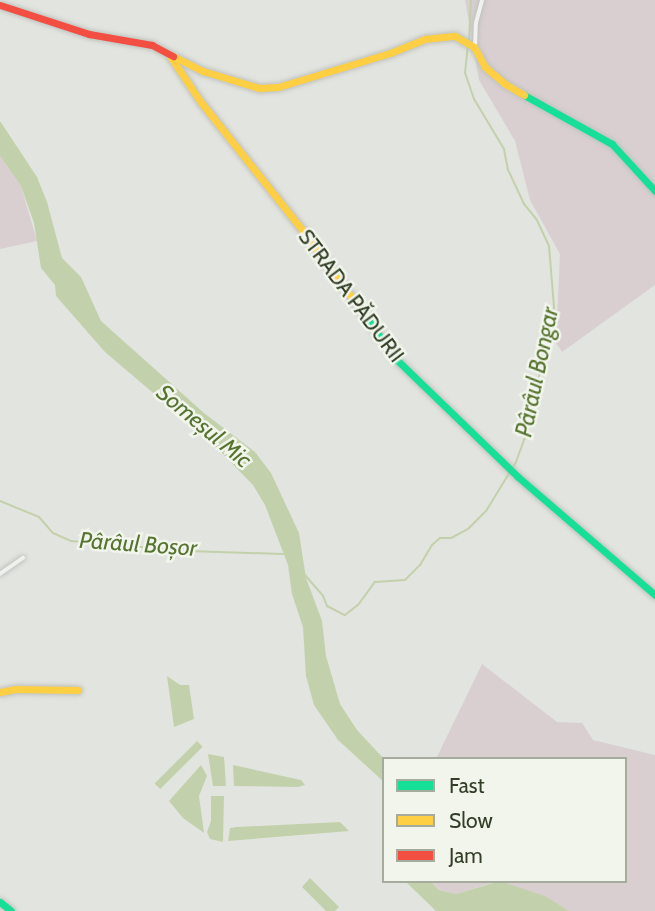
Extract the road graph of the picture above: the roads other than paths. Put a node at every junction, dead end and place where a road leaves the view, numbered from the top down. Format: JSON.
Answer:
{"nodes":[{"id":1,"x":482,"y":0,"type":"edge"},
{"id":2,"x":0,"y":5,"type":"edge"},
{"id":3,"x":470,"y":44,"type":"junction"},
{"id":4,"x":170,"y":56,"type":"junction"},
{"id":5,"x":655,"y":191,"type":"edge"},
{"id":6,"x":23,"y":558,"type":"dead end"},
{"id":7,"x":0,"y":574,"type":"edge"},
{"id":8,"x":655,"y":595,"type":"edge"},
{"id":9,"x":78,"y":691,"type":"dead end"},
{"id":10,"x":0,"y":692,"type":"edge"},
{"id":11,"x":0,"y":902,"type":"edge"},
{"id":12,"x":11,"y":911,"type":"edge"}],
"edges":[{"from":1,"to":3,"type":"street"},
{"from":2,"to":4,"type":"street"},
{"from":3,"to":4,"type":"street"},
{"from":3,"to":5,"type":"street"},
{"from":4,"to":8,"type":"street","name":"STRADA PĂDURII"},
{"from":6,"to":7,"type":"street"},
{"from":9,"to":10,"type":"street"},
{"from":11,"to":12,"type":"street"}]}
